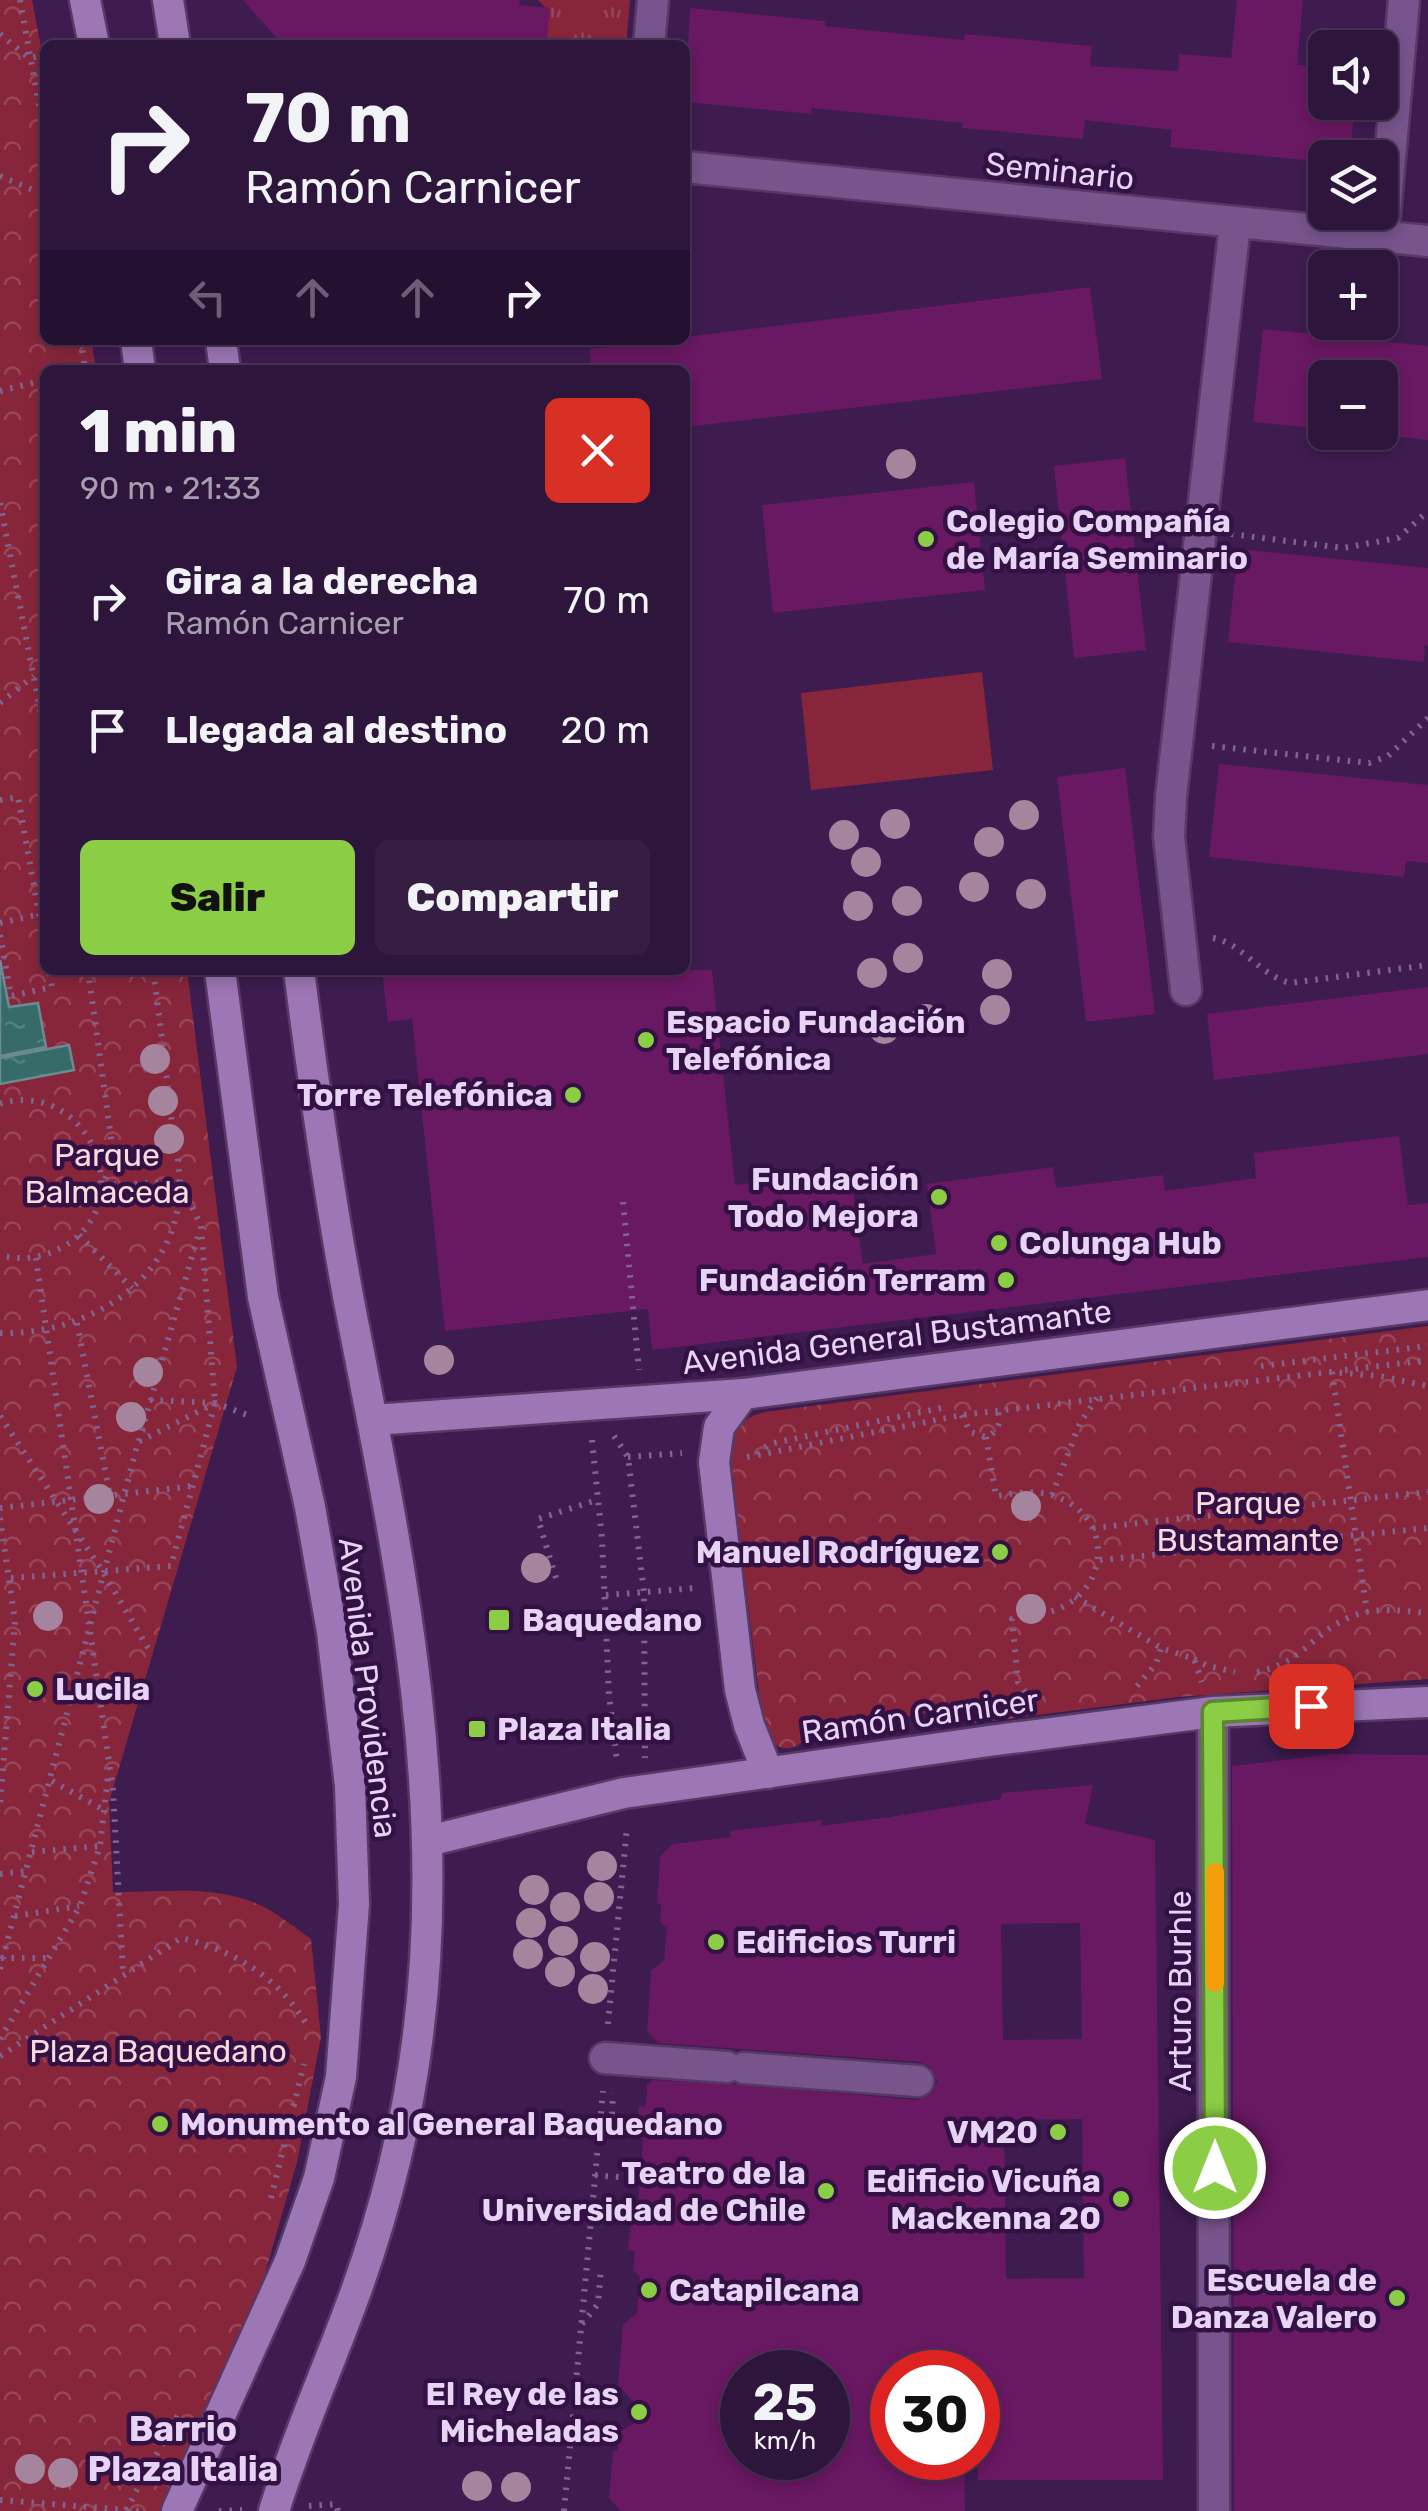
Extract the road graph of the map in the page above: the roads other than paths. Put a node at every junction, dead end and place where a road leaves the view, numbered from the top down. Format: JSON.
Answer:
{"nodes":[{"id":1,"x":86,"y":0,"type":"edge"},
{"id":2,"x":168,"y":0,"type":"edge"},
{"id":3,"x":653,"y":0,"type":"edge"},
{"id":4,"x":1404,"y":0,"type":"edge"},
{"id":5,"x":93,"y":40,"type":"edge"},
{"id":6,"x":175,"y":40,"type":"edge"},
{"id":7,"x":649,"y":40,"type":"edge"},
{"id":8,"x":690,"y":168,"type":"edge"},
{"id":9,"x":1235,"y":224,"type":"junction"},
{"id":10,"x":1383,"y":237,"type":"junction"},
{"id":11,"x":1428,"y":241,"type":"edge"},
{"id":12,"x":221,"y":975,"type":"edge"},
{"id":13,"x":300,"y":975,"type":"edge"},
{"id":14,"x":1186,"y":990,"type":"dead end"},
{"id":15,"x":1428,"y":1305,"type":"edge"},
{"id":16,"x":743,"y":1394,"type":"junction"},
{"id":17,"x":373,"y":1420,"type":"junction"},
{"id":18,"x":1428,"y":1702,"type":"edge"},
{"id":19,"x":1213,"y":1712,"type":"junction"},
{"id":20,"x":768,"y":1773,"type":"junction"},
{"id":21,"x":428,"y":1841,"type":"junction"},
{"id":22,"x":605,"y":2058,"type":"road end"},
{"id":23,"x":918,"y":2081,"type":"dead end"},
{"id":24,"x":177,"y":2511,"type":"edge"},
{"id":25,"x":274,"y":2511,"type":"edge"},
{"id":26,"x":1214,"y":2511,"type":"edge"}],
"edges":[{"from":1,"to":5,"type":"main road"},
{"from":2,"to":6,"type":"main road"},
{"from":3,"to":7,"type":"street"},
{"from":4,"to":10,"type":"street"},
{"from":8,"to":9,"type":"street","name":"Seminario"},
{"from":9,"to":10,"type":"street","name":"Seminario"},
{"from":9,"to":14,"type":"street"},
{"from":10,"to":11,"type":"street","name":"Seminario"},
{"from":12,"to":24,"type":"main road","name":"Avenida Providencia"},
{"from":13,"to":17,"type":"main road","name":"Avenida Providencia"},
{"from":15,"to":16,"type":"main road","name":"Avenida General Bustamante"},
{"from":16,"to":17,"type":"main road","name":"Avenida General Bustamante"},
{"from":16,"to":20,"type":"main road"},
{"from":17,"to":21,"type":"main road","name":"Avenida Providencia"},
{"from":18,"to":19,"type":"main road","name":"Ramón Carnicer"},
{"from":19,"to":20,"type":"main road","name":"Ramón Carnicer"},
{"from":19,"to":26,"type":"street","name":"Arturo Burhle"},
{"from":20,"to":21,"type":"main road","name":"Ramón Carnicer"},
{"from":21,"to":25,"type":"main road","name":"Avenida Providencia"},
{"from":22,"to":23,"type":"street"}]}
